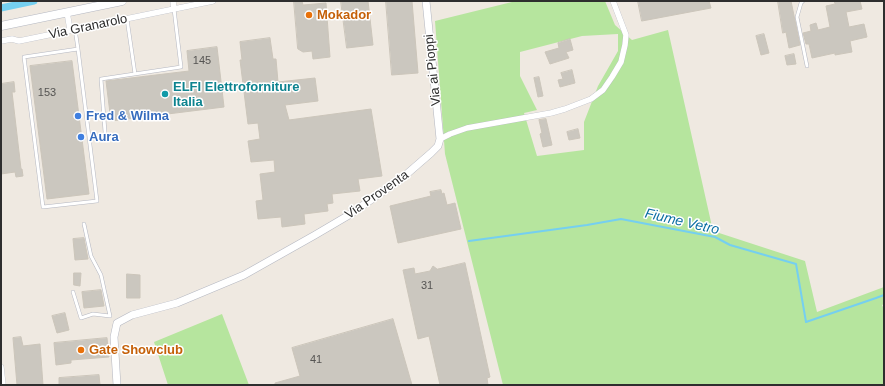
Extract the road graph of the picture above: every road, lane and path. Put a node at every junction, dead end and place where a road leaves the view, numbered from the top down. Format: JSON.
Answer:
{"nodes":[{"id":1,"x":122,"y":1,"type":"edge"},
{"id":2,"x":173,"y":1,"type":"edge"},
{"id":3,"x":213,"y":1,"type":"edge"},
{"id":4,"x":426,"y":1,"type":"edge"},
{"id":5,"x":613,"y":1,"type":"edge"},
{"id":6,"x":803,"y":1,"type":"edge"},
{"id":7,"x":174,"y":9,"type":"junction"},
{"id":8,"x":67,"y":12,"type":"junction"},
{"id":9,"x":127,"y":19,"type":"junction"},
{"id":10,"x":1,"y":26,"type":"edge"},
{"id":11,"x":73,"y":30,"type":"junction"},
{"id":12,"x":1,"y":41,"type":"edge"},
{"id":13,"x":78,"y":49,"type":"junction"},
{"id":14,"x":807,"y":66,"type":"dead end"},
{"id":15,"x":135,"y":74,"type":"junction"},
{"id":16,"x":105,"y":132,"type":"dead end"},
{"id":17,"x":440,"y":139,"type":"junction"},
{"id":18,"x":84,"y":224,"type":"dead end"},
{"id":19,"x":73,"y":292,"type":"dead end"},
{"id":20,"x":110,"y":316,"type":"junction"},
{"id":21,"x":117,"y":323,"type":"junction"},
{"id":22,"x":1,"y":367,"type":"edge"},
{"id":23,"x":3,"y":385,"type":"edge"},
{"id":24,"x":117,"y":385,"type":"edge"}],
"edges":[{"from":1,"to":8,"type":"main road","name":"Via Granarolo"},
{"from":2,"to":7,"type":"street"},
{"from":3,"to":7,"type":"street","name":"Via Granarolo"},
{"from":4,"to":17,"type":"street","name":"Via ai Pioppi"},
{"from":5,"to":17,"type":"street"},
{"from":6,"to":14,"type":"lane"},
{"from":7,"to":9,"type":"street","name":"Via Granarolo"},
{"from":7,"to":15,"type":"lane"},
{"from":8,"to":10,"type":"main road","name":"Via Granarolo"},
{"from":8,"to":11,"type":"street"},
{"from":9,"to":11,"type":"street","name":"Via Granarolo"},
{"from":9,"to":15,"type":"lane"},
{"from":11,"to":12,"type":"street","name":"Via Granarolo"},
{"from":11,"to":13,"type":"lane"},
{"from":13,"to":13,"type":"lane"},
{"from":15,"to":16,"type":"lane"},
{"from":17,"to":21,"type":"street","name":"Via Proventa"},
{"from":18,"to":20,"type":"lane"},
{"from":19,"to":20,"type":"lane"},
{"from":20,"to":21,"type":"lane"},
{"from":21,"to":24,"type":"street"},
{"from":22,"to":23,"type":"street"}]}
